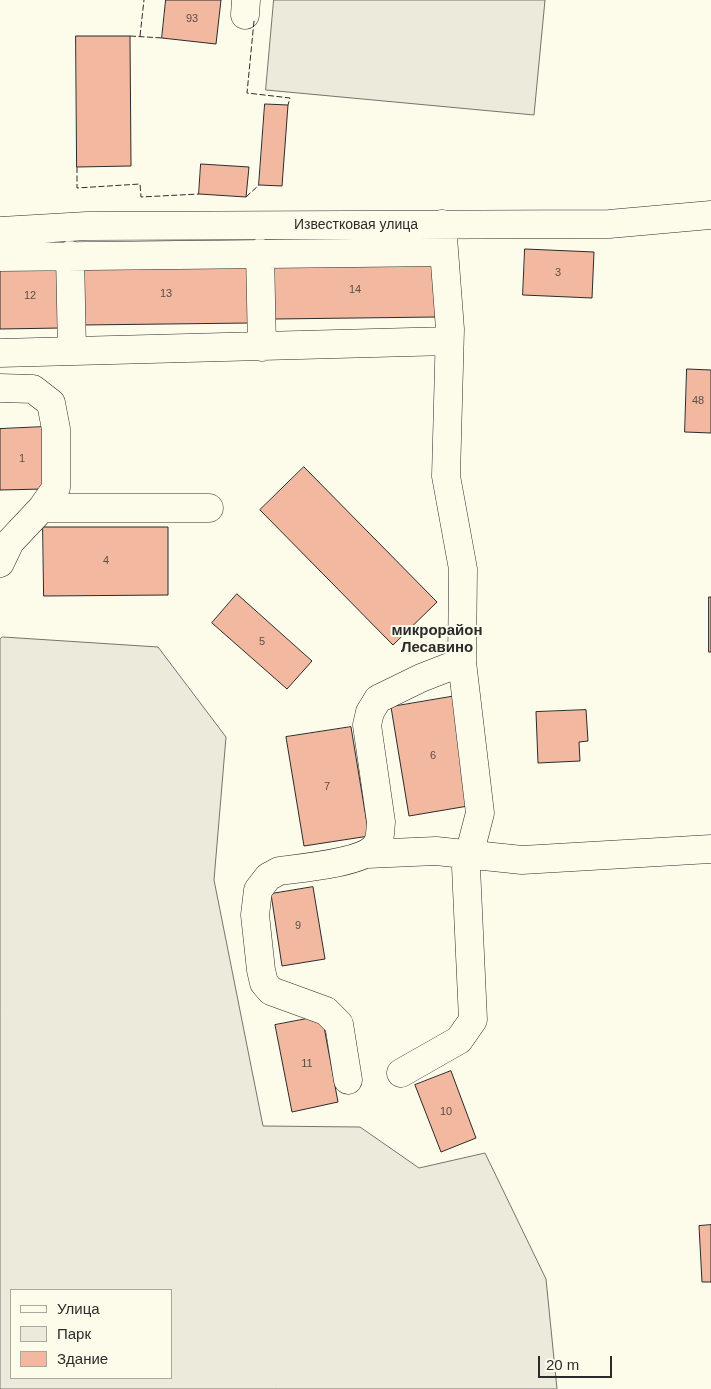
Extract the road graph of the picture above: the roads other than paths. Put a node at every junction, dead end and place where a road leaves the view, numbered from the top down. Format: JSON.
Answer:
{"nodes":[{"id":1,"x":711,"y":214,"type":"edge"},
{"id":2,"x":442,"y":224,"type":"junction"},
{"id":3,"x":0,"y":231,"type":"edge"},
{"id":4,"x":444,"y":252,"type":"junction"},
{"id":5,"x":260,"y":253,"type":"junction"},
{"id":6,"x":70,"y":255,"type":"junction"},
{"id":7,"x":0,"y":257,"type":"edge"},
{"id":8,"x":449,"y":342,"type":"junction"},
{"id":9,"x":262,"y":347,"type":"junction"},
{"id":10,"x":72,"y":350,"type":"junction"},
{"id":11,"x":0,"y":353,"type":"edge"},
{"id":12,"x":0,"y":388,"type":"edge"},
{"id":13,"x":42,"y":508,"type":"junction"},
{"id":14,"x":208,"y":508,"type":"dead end"},
{"id":15,"x":0,"y":563,"type":"edge"},
{"id":16,"x":462,"y":662,"type":"junction"},
{"id":17,"x":711,"y":849,"type":"edge"},
{"id":18,"x":367,"y":854,"type":"junction"},
{"id":19,"x":469,"y":854,"type":"junction"},
{"id":20,"x":401,"y":1073,"type":"dead end"},
{"id":21,"x":348,"y":1080,"type":"dead end"}],
"edges":[{"from":1,"to":2,"type":"lane","name":"Известковая улица"},
{"from":2,"to":3,"type":"lane","name":"Известковая улица"},
{"from":2,"to":4,"type":"lane"},
{"from":4,"to":5,"type":"lane"},
{"from":4,"to":8,"type":"lane"},
{"from":5,"to":6,"type":"lane"},
{"from":5,"to":9,"type":"lane"},
{"from":6,"to":7,"type":"lane"},
{"from":6,"to":10,"type":"lane"},
{"from":8,"to":9,"type":"lane"},
{"from":8,"to":16,"type":"lane"},
{"from":9,"to":10,"type":"lane"},
{"from":10,"to":11,"type":"lane"},
{"from":12,"to":13,"type":"lane"},
{"from":13,"to":14,"type":"lane"},
{"from":13,"to":15,"type":"lane"},
{"from":16,"to":18,"type":"lane"},
{"from":16,"to":19,"type":"lane"},
{"from":17,"to":19,"type":"lane"},
{"from":18,"to":19,"type":"lane"},
{"from":18,"to":21,"type":"lane"},
{"from":19,"to":20,"type":"lane"}]}
